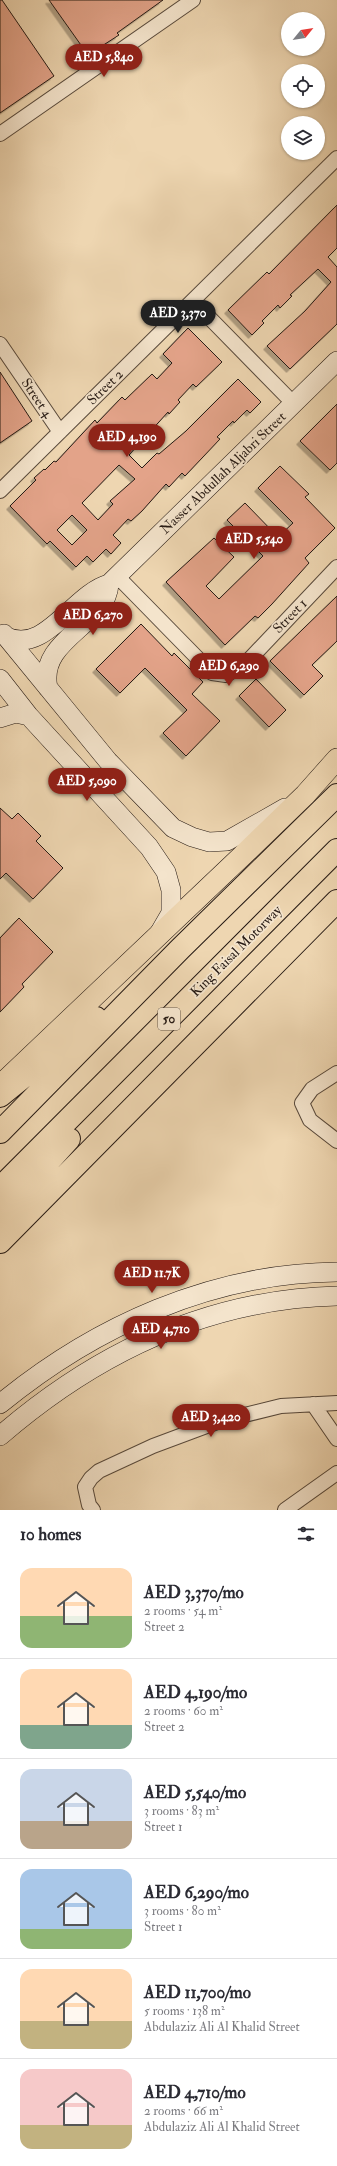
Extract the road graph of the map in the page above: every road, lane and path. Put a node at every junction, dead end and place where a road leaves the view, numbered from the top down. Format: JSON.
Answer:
{"nodes":[{"id":1,"x":193,"y":0,"type":"edge"},
{"id":2,"x":0,"y":134,"type":"edge"},
{"id":3,"x":337,"y":158,"type":"edge"},
{"id":4,"x":193,"y":301,"type":"junction"},
{"id":5,"x":0,"y":344,"type":"edge"},
{"id":6,"x":337,"y":361,"type":"edge"},
{"id":7,"x":294,"y":404,"type":"junction"},
{"id":8,"x":60,"y":432,"type":"junction"},
{"id":9,"x":0,"y":491,"type":"edge"},
{"id":10,"x":337,"y":567,"type":"edge"},
{"id":11,"x":113,"y":580,"type":"junction"},
{"id":12,"x":3,"y":633,"type":"edge"},
{"id":13,"x":0,"y":679,"type":"edge"},
{"id":14,"x":48,"y":688,"type":"junction"},
{"id":15,"x":29,"y":716,"type":"junction"},
{"id":16,"x":0,"y":718,"type":"edge"},
{"id":17,"x":337,"y":759,"type":"edge"},
{"id":18,"x":108,"y":760,"type":"junction"},
{"id":19,"x":86,"y":780,"type":"junction"},
{"id":20,"x":305,"y":795,"type":"junction"},
{"id":21,"x":337,"y":795,"type":"edge"},
{"id":22,"x":337,"y":850,"type":"edge"},
{"id":23,"x":337,"y":901,"type":"edge"},
{"id":24,"x":159,"y":933,"type":"junction"},
{"id":25,"x":180,"y":949,"type":"junction"},
{"id":26,"x":152,"y":1036,"type":"junction"},
{"id":27,"x":337,"y":1073,"type":"edge"},
{"id":28,"x":0,"y":1086,"type":"edge"},
{"id":29,"x":0,"y":1096,"type":"edge"},
{"id":30,"x":0,"y":1132,"type":"edge"},
{"id":31,"x":337,"y":1141,"type":"edge"},
{"id":32,"x":0,"y":1188,"type":"edge"},
{"id":33,"x":0,"y":1215,"type":"edge"},
{"id":34,"x":0,"y":1242,"type":"edge"},
{"id":35,"x":337,"y":1272,"type":"edge"},
{"id":36,"x":337,"y":1296,"type":"edge"},
{"id":37,"x":337,"y":1402,"type":"edge"},
{"id":38,"x":0,"y":1404,"type":"edge"},
{"id":39,"x":313,"y":1404,"type":"junction"},
{"id":40,"x":0,"y":1436,"type":"edge"},
{"id":41,"x":337,"y":1439,"type":"edge"},
{"id":42,"x":337,"y":1473,"type":"edge"},
{"id":43,"x":93,"y":1510,"type":"edge"},
{"id":44,"x":285,"y":1510,"type":"edge"}],
"edges":[{"from":1,"to":2,"type":"street"},
{"from":3,"to":4,"type":"street","name":"Street 2"},
{"from":4,"to":7,"type":"street"},
{"from":4,"to":8,"type":"street","name":"Street 2"},
{"from":5,"to":8,"type":"street","name":"Street 4"},
{"from":6,"to":7,"type":"street","name":"Nasser Abdullah Aljabri Street"},
{"from":7,"to":11,"type":"street","name":"Nasser Abdullah Aljabri Street"},
{"from":8,"to":9,"type":"street","name":"Street 2"},
{"from":10,"to":11,"type":"street","name":"Street 1"},
{"from":11,"to":12,"type":"street","name":"Nasser Abdullah Aljabri Street"},
{"from":11,"to":14,"type":"street","name":"Nasser Abdullah Aljabri Street"},
{"from":12,"to":14,"type":"street"},
{"from":13,"to":15,"type":"street"},
{"from":14,"to":18,"type":"street"},
{"from":15,"to":16,"type":"street"},
{"from":15,"to":19,"type":"street"},
{"from":17,"to":20,"type":"main road"},
{"from":18,"to":19,"type":"street"},
{"from":18,"to":20,"type":"street"},
{"from":19,"to":24,"type":"street"},
{"from":20,"to":24,"type":"main road"},
{"from":21,"to":25,"type":"highway"},
{"from":22,"to":26,"type":"highway","name":"King Faisal Motorway","number":"50"},
{"from":23,"to":34,"type":"highway"},
{"from":24,"to":28,"type":"main road"},
{"from":25,"to":29,"type":"highway"},
{"from":25,"to":30,"type":"highway"},
{"from":26,"to":32,"type":"highway","name":"King Faisal Motorway","number":"50"},
{"from":26,"to":33,"type":"highway"},
{"from":27,"to":31,"type":"street"},
{"from":35,"to":38,"type":"street"},
{"from":36,"to":40,"type":"street"},
{"from":37,"to":39,"type":"street"},
{"from":39,"to":41,"type":"street"},
{"from":39,"to":43,"type":"street"},
{"from":42,"to":44,"type":"street"}]}
